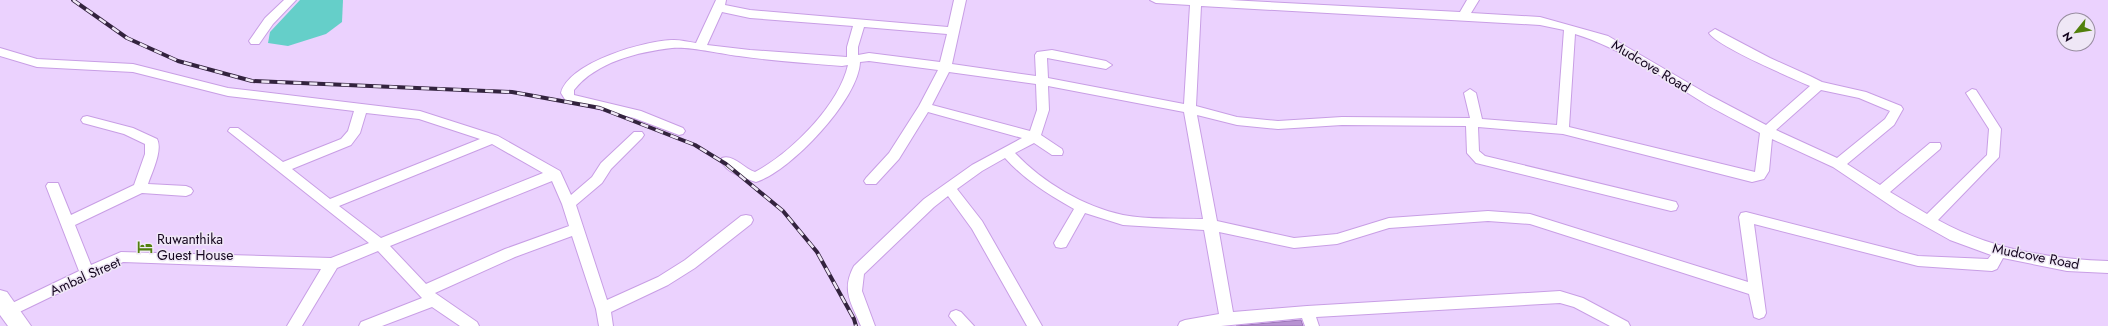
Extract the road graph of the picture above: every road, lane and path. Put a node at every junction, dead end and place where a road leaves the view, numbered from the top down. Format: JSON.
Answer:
{"nodes":[{"id":1,"x":290,"y":0,"type":"edge"},
{"id":2,"x":960,"y":0,"type":"edge"},
{"id":3,"x":1156,"y":0,"type":"edge"},
{"id":4,"x":1473,"y":0,"type":"edge"},
{"id":5,"x":1196,"y":3,"type":"junction"},
{"id":6,"x":719,"y":4,"type":"edge"},
{"id":7,"x":1463,"y":18,"type":"junction"},
{"id":8,"x":860,"y":23,"type":"junction"},
{"id":9,"x":1570,"y":28,"type":"junction"},
{"id":10,"x":953,"y":31,"type":"junction"},
{"id":11,"x":1715,"y":33,"type":"dead end"},
{"id":12,"x":255,"y":41,"type":"dead end"},
{"id":13,"x":700,"y":46,"type":"junction"},
{"id":14,"x":0,"y":52,"type":"edge"},
{"id":15,"x":855,"y":59,"type":"junction"},
{"id":16,"x":1106,"y":66,"type":"dead end"},
{"id":17,"x":945,"y":67,"type":"junction"},
{"id":18,"x":1041,"y":81,"type":"junction"},
{"id":19,"x":1819,"y":85,"type":"junction"},
{"id":20,"x":1470,"y":93,"type":"dead end"},
{"id":21,"x":1972,"y":94,"type":"dead end"},
{"id":22,"x":361,"y":107,"type":"junction"},
{"id":23,"x":925,"y":107,"type":"junction"},
{"id":24,"x":1190,"y":109,"type":"junction"},
{"id":25,"x":87,"y":120,"type":"dead end"},
{"id":26,"x":1474,"y":122,"type":"junction"},
{"id":27,"x":1563,"y":130,"type":"junction"},
{"id":28,"x":234,"y":131,"type":"dead end"},
{"id":29,"x":679,"y":131,"type":"dead end"},
{"id":30,"x":1767,"y":131,"type":"junction"},
{"id":31,"x":638,"y":135,"type":"dead end"},
{"id":32,"x":1034,"y":137,"type":"junction"},
{"id":33,"x":493,"y":139,"type":"junction"},
{"id":34,"x":1935,"y":146,"type":"dead end"},
{"id":35,"x":1007,"y":152,"type":"junction"},
{"id":36,"x":1057,"y":152,"type":"dead end"},
{"id":37,"x":727,"y":161,"type":"dead end"},
{"id":38,"x":1838,"y":164,"type":"junction"},
{"id":39,"x":281,"y":168,"type":"junction"},
{"id":40,"x":555,"y":174,"type":"junction"},
{"id":41,"x":871,"y":181,"type":"dead end"},
{"id":42,"x":53,"y":186,"type":"dead end"},
{"id":43,"x":140,"y":188,"type":"junction"},
{"id":44,"x":950,"y":189,"type":"junction"},
{"id":45,"x":186,"y":191,"type":"dead end"},
{"id":46,"x":1882,"y":192,"type":"junction"},
{"id":47,"x":328,"y":204,"type":"junction"},
{"id":48,"x":569,"y":204,"type":"junction"},
{"id":49,"x":1671,"y":206,"type":"dead end"},
{"id":50,"x":1082,"y":207,"type":"junction"},
{"id":51,"x":746,"y":220,"type":"dead end"},
{"id":52,"x":1928,"y":221,"type":"junction"},
{"id":53,"x":69,"y":222,"type":"junction"},
{"id":54,"x":1210,"y":226,"type":"junction"},
{"id":55,"x":577,"y":229,"type":"junction"},
{"id":56,"x":1061,"y":243,"type":"dead end"},
{"id":57,"x":379,"y":244,"type":"junction"},
{"id":58,"x":1999,"y":252,"type":"junction"},
{"id":59,"x":332,"y":264,"type":"junction"},
{"id":60,"x":2108,"y":267,"type":"edge"},
{"id":61,"x":87,"y":273,"type":"junction"},
{"id":62,"x":1757,"y":291,"type":"junction"},
{"id":63,"x":428,"y":295,"type":"junction"},
{"id":64,"x":603,"y":309,"type":"junction"},
{"id":65,"x":10,"y":312,"type":"edge"},
{"id":66,"x":1307,"y":312,"type":"junction"},
{"id":67,"x":1759,"y":313,"type":"dead end"},
{"id":68,"x":1227,"y":319,"type":"junction"},
{"id":69,"x":294,"y":326,"type":"edge"},
{"id":70,"x":366,"y":326,"type":"edge"},
{"id":71,"x":472,"y":326,"type":"edge"},
{"id":72,"x":606,"y":326,"type":"edge"},
{"id":73,"x":868,"y":326,"type":"edge"},
{"id":74,"x":1035,"y":326,"type":"edge"},
{"id":75,"x":1185,"y":326,"type":"edge"},
{"id":76,"x":1312,"y":326,"type":"edge"},
{"id":77,"x":1623,"y":326,"type":"edge"}],
"edges":[{"from":1,"to":12,"type":"street"},
{"from":2,"to":10,"type":"street"},
{"from":3,"to":5,"type":"street","name":"Mudcove Road"},
{"from":4,"to":7,"type":"street"},
{"from":5,"to":7,"type":"street","name":"Mudcove Road"},
{"from":5,"to":24,"type":"street"},
{"from":6,"to":8,"type":"street"},
{"from":6,"to":13,"type":"street"},
{"from":7,"to":9,"type":"street","name":"Mudcove Road"},
{"from":8,"to":10,"type":"street"},
{"from":8,"to":15,"type":"street"},
{"from":9,"to":27,"type":"street"},
{"from":9,"to":30,"type":"street","name":"Mudcove Road"},
{"from":10,"to":17,"type":"street"},
{"from":11,"to":19,"type":"street"},
{"from":13,"to":15,"type":"street"},
{"from":13,"to":29,"type":"street"},
{"from":14,"to":22,"type":"street"},
{"from":15,"to":17,"type":"street"},
{"from":15,"to":37,"type":"street"},
{"from":16,"to":18,"type":"street"},
{"from":17,"to":18,"type":"street"},
{"from":17,"to":23,"type":"street"},
{"from":18,"to":24,"type":"street"},
{"from":18,"to":32,"type":"street"},
{"from":19,"to":30,"type":"street"},
{"from":19,"to":38,"type":"street"},
{"from":20,"to":26,"type":"street"},
{"from":21,"to":52,"type":"street"},
{"from":22,"to":33,"type":"street"},
{"from":22,"to":39,"type":"street"},
{"from":23,"to":32,"type":"street"},
{"from":23,"to":41,"type":"street"},
{"from":24,"to":26,"type":"street"},
{"from":24,"to":54,"type":"street"},
{"from":25,"to":43,"type":"street"},
{"from":26,"to":27,"type":"street"},
{"from":26,"to":49,"type":"street"},
{"from":27,"to":30,"type":"street"},
{"from":28,"to":39,"type":"street"},
{"from":30,"to":38,"type":"street","name":"Mudcove Road"},
{"from":31,"to":48,"type":"street"},
{"from":32,"to":35,"type":"street"},
{"from":32,"to":36,"type":"street"},
{"from":33,"to":40,"type":"street"},
{"from":33,"to":47,"type":"street"},
{"from":34,"to":46,"type":"street"},
{"from":35,"to":44,"type":"street"},
{"from":35,"to":50,"type":"street"},
{"from":38,"to":46,"type":"street","name":"Mudcove Road"},
{"from":39,"to":47,"type":"street"},
{"from":40,"to":48,"type":"street"},
{"from":40,"to":57,"type":"street"},
{"from":42,"to":53,"type":"street"},
{"from":43,"to":45,"type":"street"},
{"from":43,"to":53,"type":"street"},
{"from":44,"to":73,"type":"street"},
{"from":44,"to":74,"type":"street"},
{"from":46,"to":52,"type":"street","name":"Mudcove Road"},
{"from":47,"to":57,"type":"street"},
{"from":48,"to":55,"type":"street"},
{"from":50,"to":54,"type":"street"},
{"from":50,"to":56,"type":"street"},
{"from":51,"to":64,"type":"street"},
{"from":52,"to":58,"type":"street","name":"Mudcove Road"},
{"from":53,"to":61,"type":"street"},
{"from":54,"to":62,"type":"street"},
{"from":54,"to":68,"type":"street"},
{"from":55,"to":63,"type":"street"},
{"from":55,"to":64,"type":"street"},
{"from":57,"to":59,"type":"street"},
{"from":57,"to":63,"type":"street"},
{"from":58,"to":60,"type":"street","name":"Mudcove Road"},
{"from":58,"to":62,"type":"street"},
{"from":59,"to":61,"type":"street","name":"Ambal Street"},
{"from":59,"to":69,"type":"street"},
{"from":61,"to":65,"type":"street","name":"Ambal Street"},
{"from":62,"to":67,"type":"street"},
{"from":63,"to":70,"type":"street"},
{"from":63,"to":71,"type":"street"},
{"from":64,"to":72,"type":"street"},
{"from":66,"to":68,"type":"street"},
{"from":66,"to":76,"type":"street"},
{"from":66,"to":77,"type":"street"},
{"from":68,"to":75,"type":"street"}]}
